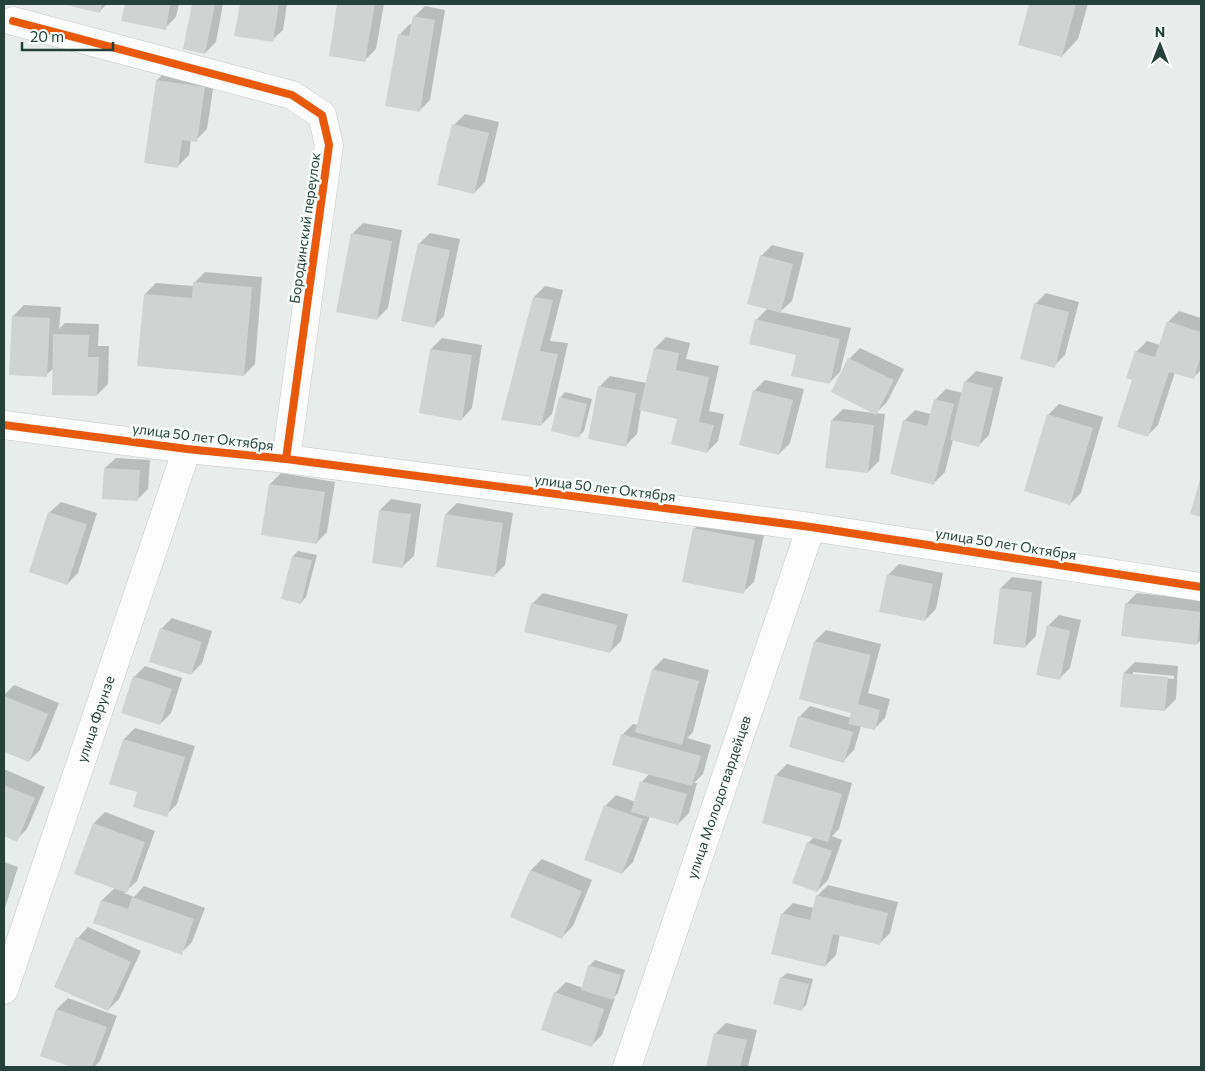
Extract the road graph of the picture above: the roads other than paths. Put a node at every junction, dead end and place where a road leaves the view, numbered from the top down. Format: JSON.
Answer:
{"nodes":[{"id":1,"x":13,"y":22,"type":"dead end"},
{"id":2,"x":4,"y":425,"type":"edge"},
{"id":3,"x":187,"y":448,"type":"junction"},
{"id":4,"x":286,"y":459,"type":"junction"},
{"id":5,"x":811,"y":526,"type":"junction"},
{"id":6,"x":1201,"y":587,"type":"edge"},
{"id":7,"x":4,"y":990,"type":"edge"},
{"id":8,"x":627,"y":1067,"type":"edge"}],
"edges":[{"from":1,"to":4,"type":"street","name":"Бородинский переулок"},
{"from":2,"to":3,"type":"street","name":"улица 50 лет Октября"},
{"from":3,"to":4,"type":"street","name":"улица 50 лет Октября"},
{"from":3,"to":7,"type":"street","name":"улица Фрунзе"},
{"from":4,"to":5,"type":"street","name":"улица 50 лет Октября"},
{"from":5,"to":6,"type":"street","name":"улица 50 лет Октября"},
{"from":5,"to":8,"type":"street","name":"улица Молодогвардейцев"}]}
